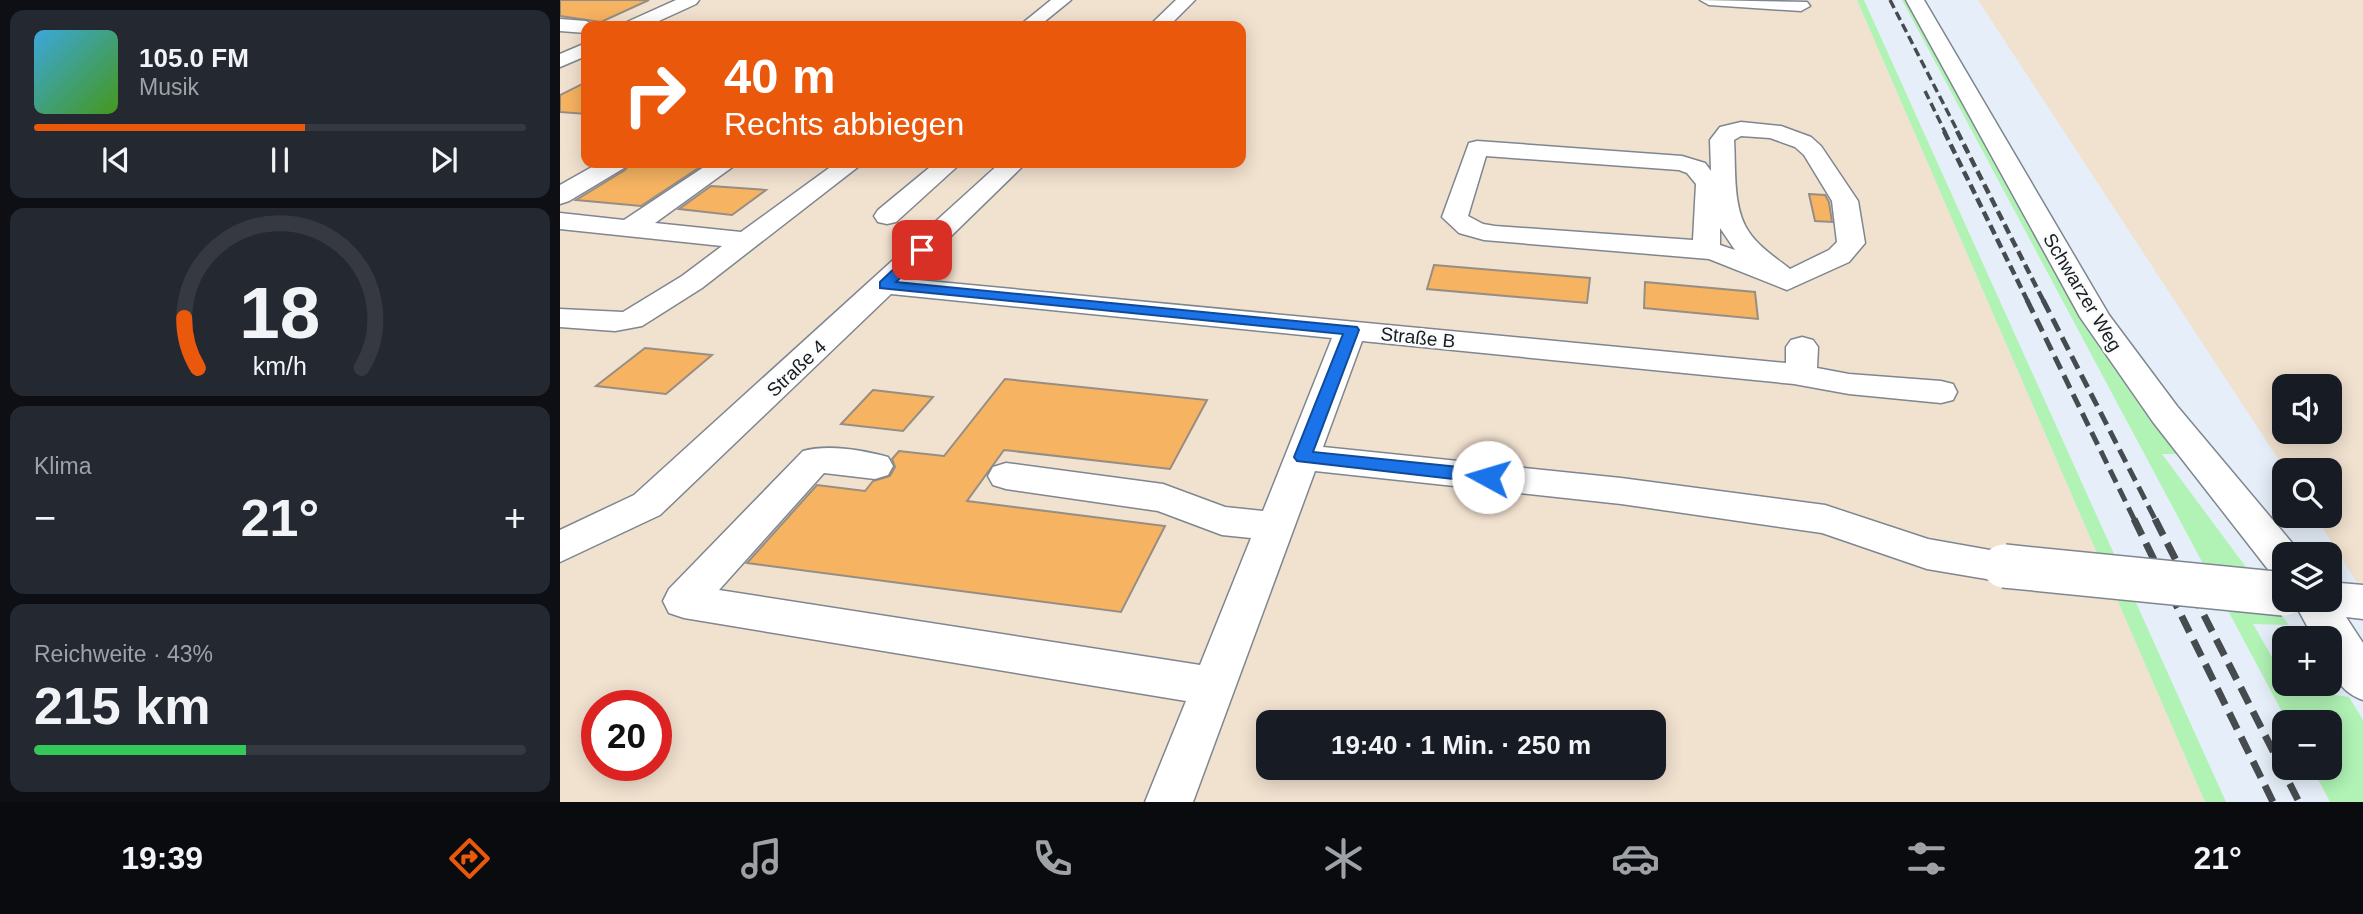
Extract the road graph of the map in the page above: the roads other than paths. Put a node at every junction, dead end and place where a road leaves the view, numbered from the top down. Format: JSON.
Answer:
{"nodes":[{"id":1,"x":690,"y":0,"type":"edge"},
{"id":2,"x":1062,"y":0,"type":"edge"},
{"id":3,"x":1186,"y":0,"type":"edge"},
{"id":4,"x":1709,"y":0,"type":"edge"},
{"id":5,"x":1915,"y":0,"type":"edge"},
{"id":6,"x":1801,"y":6,"type":"dead end"},
{"id":7,"x":645,"y":21,"type":"edge"},
{"id":8,"x":1035,"y":21,"type":"edge"},
{"id":9,"x":1163,"y":21,"type":"edge"},
{"id":10,"x":560,"y":26,"type":"edge"},
{"id":11,"x":581,"y":27,"type":"edge"},
{"id":12,"x":581,"y":50,"type":"edge"},
{"id":13,"x":560,"y":61,"type":"edge"},
{"id":14,"x":608,"y":168,"type":"edge"},
{"id":15,"x":719,"y":168,"type":"edge"},
{"id":16,"x":844,"y":168,"type":"edge"},
{"id":17,"x":943,"y":168,"type":"edge"},
{"id":18,"x":1009,"y":168,"type":"edge"},
{"id":19,"x":560,"y":196,"type":"edge"},
{"id":20,"x":887,"y":216,"type":"dead end"},
{"id":21,"x":560,"y":221,"type":"edge"},
{"id":22,"x":630,"y":228,"type":"junction"},
{"id":23,"x":746,"y":242,"type":"junction"},
{"id":24,"x":1706,"y":250,"type":"junction"},
{"id":25,"x":1787,"y":281,"type":"junction"},
{"id":26,"x":885,"y":285,"type":"junction"},
{"id":27,"x":560,"y":318,"type":"edge"},
{"id":28,"x":1351,"y":330,"type":"junction"},
{"id":29,"x":1941,"y":392,"type":"dead end"},
{"id":30,"x":1303,"y":457,"type":"junction"},
{"id":31,"x":875,"y":466,"type":"dead end"},
{"id":32,"x":1006,"y":476,"type":"dead end"},
{"id":33,"x":1274,"y":526,"type":"junction"},
{"id":34,"x":2272,"y":546,"type":"edge"},
{"id":35,"x":560,"y":547,"type":"edge"},
{"id":36,"x":2272,"y":593,"type":"edge"},
{"id":37,"x":2342,"y":600,"type":"edge"},
{"id":38,"x":2362,"y":602,"type":"edge"},
{"id":39,"x":2320,"y":612,"type":"edge"},
{"id":40,"x":2363,"y":681,"type":"edge"},
{"id":41,"x":1213,"y":686,"type":"junction"},
{"id":42,"x":1169,"y":802,"type":"edge"}],
"edges":[{"from":1,"to":7,"type":"street"},
{"from":2,"to":8,"type":"street"},
{"from":3,"to":9,"type":"street"},
{"from":4,"to":6,"type":"street"},
{"from":5,"to":34,"type":"street","name":"Schwarzer Weg"},
{"from":10,"to":11,"type":"street"},
{"from":12,"to":13,"type":"street"},
{"from":14,"to":19,"type":"street"},
{"from":15,"to":22,"type":"street"},
{"from":16,"to":23,"type":"street"},
{"from":17,"to":20,"type":"street"},
{"from":18,"to":26,"type":"street","name":"Straße 4"},
{"from":21,"to":22,"type":"street"},
{"from":22,"to":23,"type":"street"},
{"from":23,"to":27,"type":"street"},
{"from":24,"to":24,"type":"street"},
{"from":24,"to":25,"type":"street"},
{"from":25,"to":25,"type":"street"},
{"from":26,"to":28,"type":"street","name":"Straße B"},
{"from":26,"to":35,"type":"street","name":"Straße 4"},
{"from":28,"to":29,"type":"street","name":"Straße B"},
{"from":28,"to":30,"type":"street"},
{"from":30,"to":33,"type":"street"},
{"from":30,"to":36,"type":"street","bridge":true},
{"from":31,"to":41,"type":"street"},
{"from":32,"to":33,"type":"street"},
{"from":33,"to":41,"type":"street"},
{"from":37,"to":38,"type":"street"},
{"from":39,"to":40,"type":"street"},
{"from":41,"to":42,"type":"street"}]}
